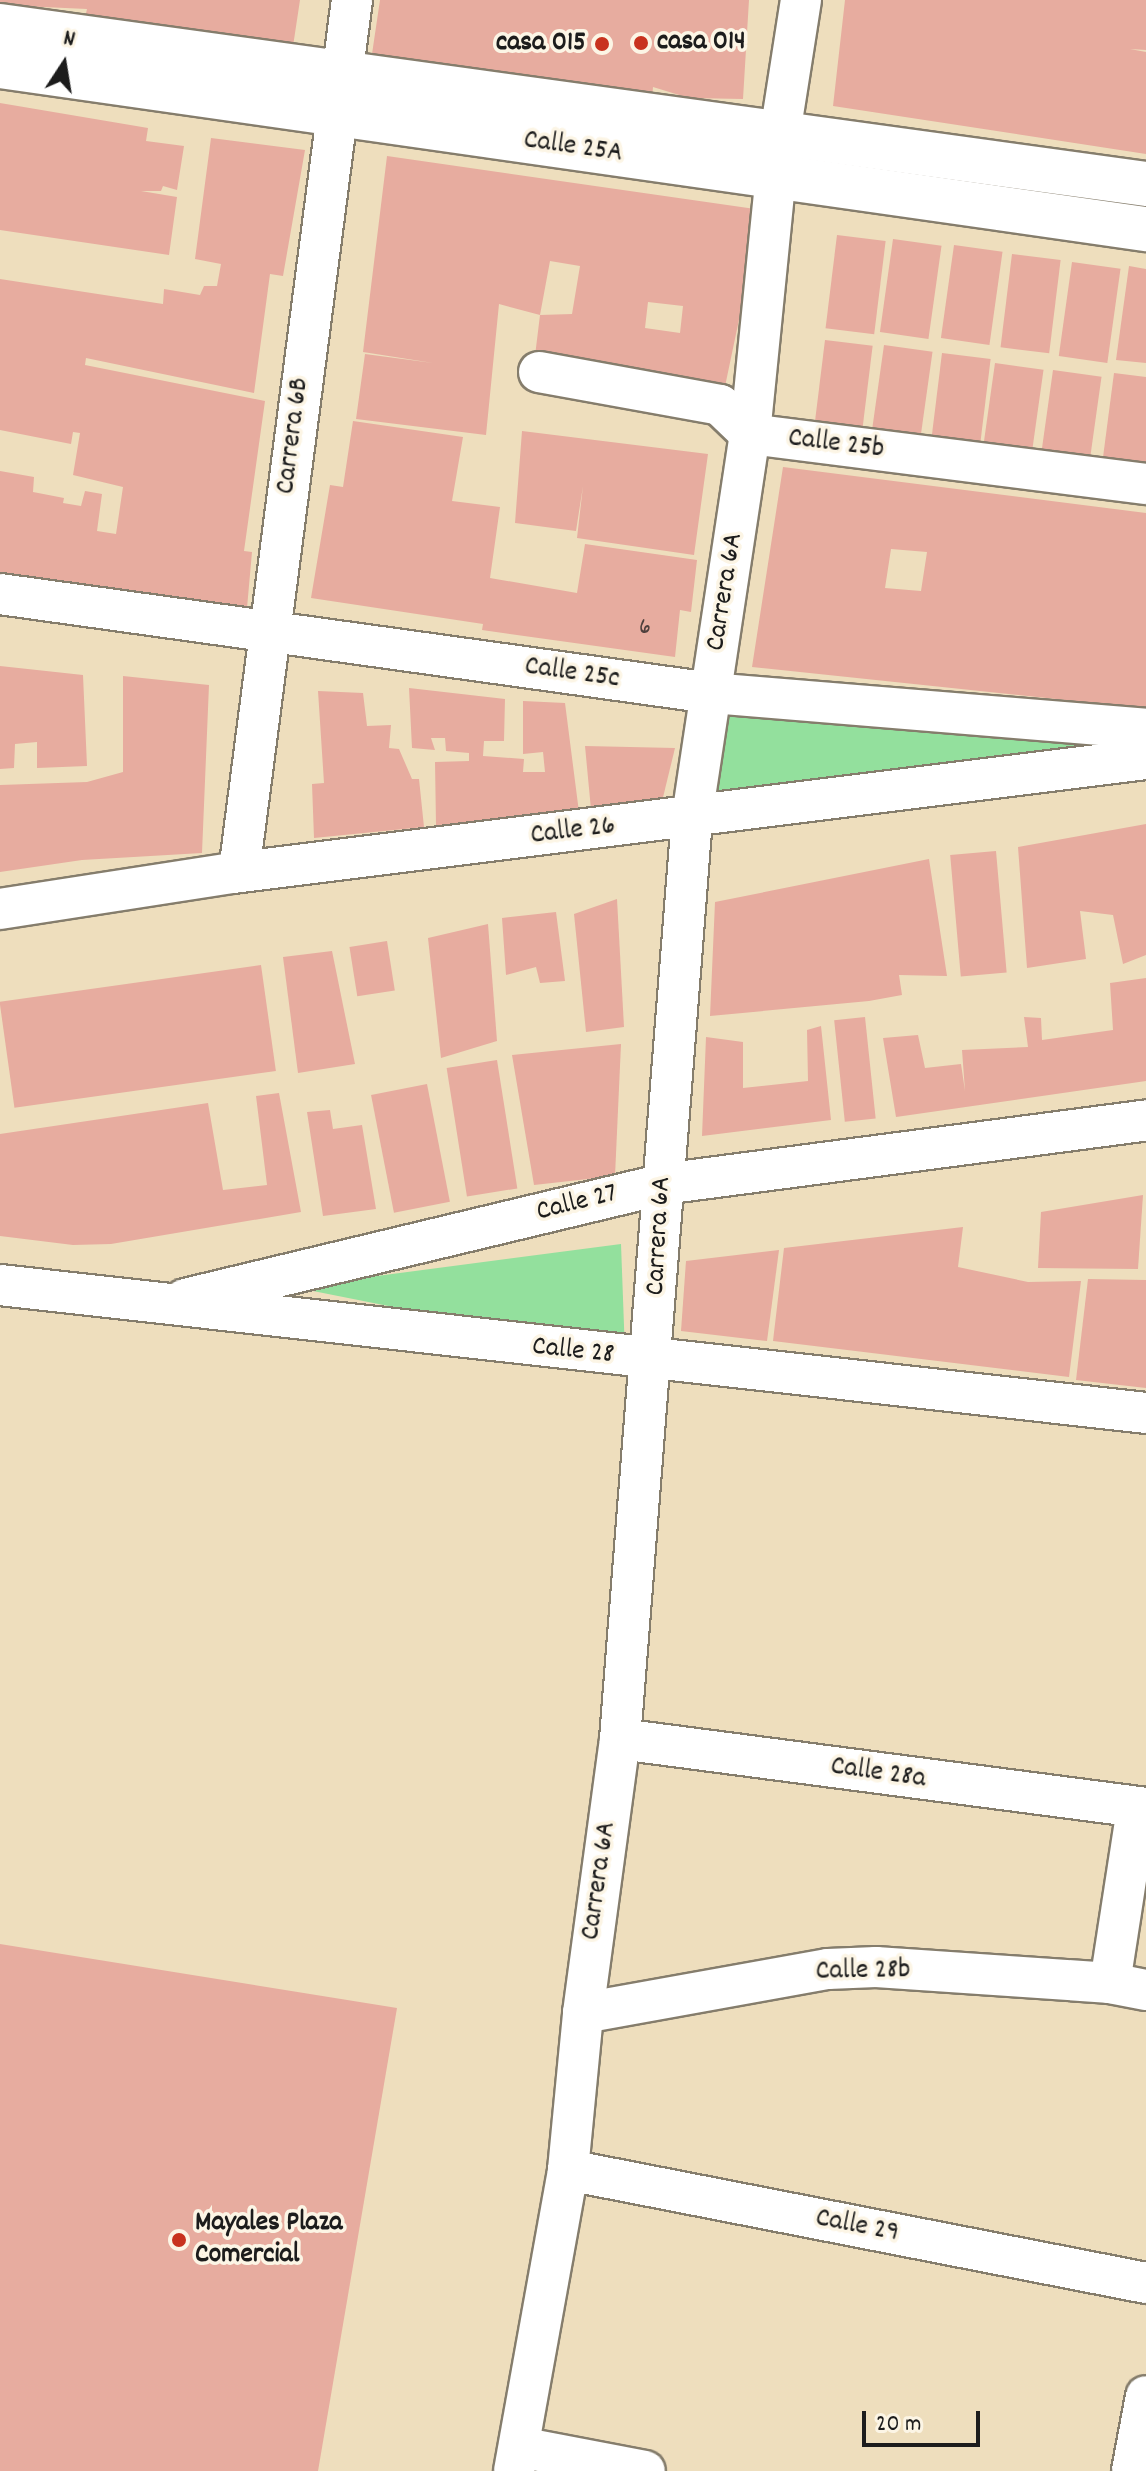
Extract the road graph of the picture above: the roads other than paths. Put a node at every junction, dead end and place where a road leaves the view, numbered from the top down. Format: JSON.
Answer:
{"nodes":[{"id":1,"x":352,"y":0,"type":"edge"},
{"id":2,"x":801,"y":0,"type":"edge"},
{"id":3,"x":0,"y":26,"type":"edge"},
{"id":4,"x":0,"y":66,"type":"edge"},
{"id":5,"x":340,"y":94,"type":"junction"},
{"id":6,"x":780,"y":134,"type":"junction"},
{"id":7,"x":777,"y":177,"type":"junction"},
{"id":8,"x":1146,"y":184,"type":"edge"},
{"id":9,"x":1146,"y":229,"type":"edge"},
{"id":10,"x":539,"y":372,"type":"dead end"},
{"id":11,"x":750,"y":434,"type":"junction"},
{"id":12,"x":1146,"y":484,"type":"edge"},
{"id":13,"x":0,"y":594,"type":"edge"},
{"id":14,"x":269,"y":632,"type":"junction"},
{"id":15,"x":711,"y":693,"type":"junction"},
{"id":16,"x":1146,"y":729,"type":"edge"},
{"id":17,"x":1146,"y":759,"type":"edge"},
{"id":18,"x":692,"y":817,"type":"junction"},
{"id":19,"x":239,"y":872,"type":"junction"},
{"id":20,"x":0,"y":909,"type":"edge"},
{"id":21,"x":1146,"y":1120,"type":"edge"},
{"id":22,"x":663,"y":1184,"type":"junction"},
{"id":23,"x":0,"y":1285,"type":"edge"},
{"id":24,"x":158,"y":1306,"type":"junction"},
{"id":25,"x":652,"y":1361,"type":"junction"},
{"id":26,"x":1146,"y":1413,"type":"edge"},
{"id":27,"x":620,"y":1739,"type":"junction"},
{"id":28,"x":1142,"y":1809,"type":"edge"},
{"id":29,"x":1128,"y":1987,"type":"edge"},
{"id":30,"x":583,"y":2013,"type":"junction"},
{"id":31,"x":568,"y":2170,"type":"junction"},
{"id":32,"x":1146,"y":2283,"type":"edge"},
{"id":33,"x":1146,"y":2396,"type":"edge"},
{"id":34,"x":516,"y":2459,"type":"edge"},
{"id":35,"x":645,"y":2471,"type":"edge"},
{"id":36,"x":1132,"y":2471,"type":"edge"}],
"edges":[{"from":1,"to":5,"type":"street","name":"Carrera 6B"},
{"from":2,"to":6,"type":"street","name":"Carrera 6A"},
{"from":3,"to":5,"type":"street","name":"Calle 25A"},
{"from":4,"to":5,"type":"street","name":"Calle 25A"},
{"from":5,"to":6,"type":"street","name":"Calle 25A"},
{"from":5,"to":7,"type":"street","name":"Calle 25A"},
{"from":5,"to":14,"type":"street","name":"Carrera 6B"},
{"from":6,"to":7,"type":"street","name":"Carrera 6A"},
{"from":6,"to":8,"type":"street","name":"Calle 25A"},
{"from":7,"to":9,"type":"street","name":"Calle 25A"},
{"from":7,"to":11,"type":"street","name":"Carrera 6A"},
{"from":10,"to":11,"type":"street","name":"Calle 25b"},
{"from":11,"to":12,"type":"street","name":"Calle 25b"},
{"from":11,"to":15,"type":"street","name":"Carrera 6A"},
{"from":13,"to":14,"type":"street","name":"Calle 25c"},
{"from":14,"to":15,"type":"street","name":"Calle 25c"},
{"from":14,"to":19,"type":"street","name":"Carrera 6B"},
{"from":15,"to":16,"type":"street","name":"Calle 25c"},
{"from":15,"to":18,"type":"street","name":"Carrera 6A"},
{"from":17,"to":18,"type":"street","name":"Calle 26"},
{"from":18,"to":19,"type":"street","name":"Calle 26"},
{"from":18,"to":22,"type":"street","name":"Carrera 6A"},
{"from":19,"to":20,"type":"street","name":"Calle 26"},
{"from":21,"to":22,"type":"street","name":"Calle 27"},
{"from":22,"to":24,"type":"street","name":"Calle 27"},
{"from":22,"to":25,"type":"street","name":"Carrera 6A"},
{"from":23,"to":24,"type":"street","name":"Calle 28"},
{"from":24,"to":25,"type":"street","name":"Calle 28"},
{"from":25,"to":26,"type":"street","name":"Calle 28"},
{"from":25,"to":27,"type":"street","name":"Carrera 6A"},
{"from":27,"to":28,"type":"street","name":"Calle 28a"},
{"from":27,"to":30,"type":"street","name":"Carrera 6A"},
{"from":28,"to":29,"type":"street"},
{"from":29,"to":30,"type":"street","name":"Calle 28b"},
{"from":30,"to":31,"type":"street","name":"Carrera 6A"},
{"from":31,"to":32,"type":"street","name":"Calle 29"},
{"from":31,"to":34,"type":"street","name":"Carrera 6A"},
{"from":33,"to":36,"type":"street"},
{"from":34,"to":35,"type":"street"}]}
